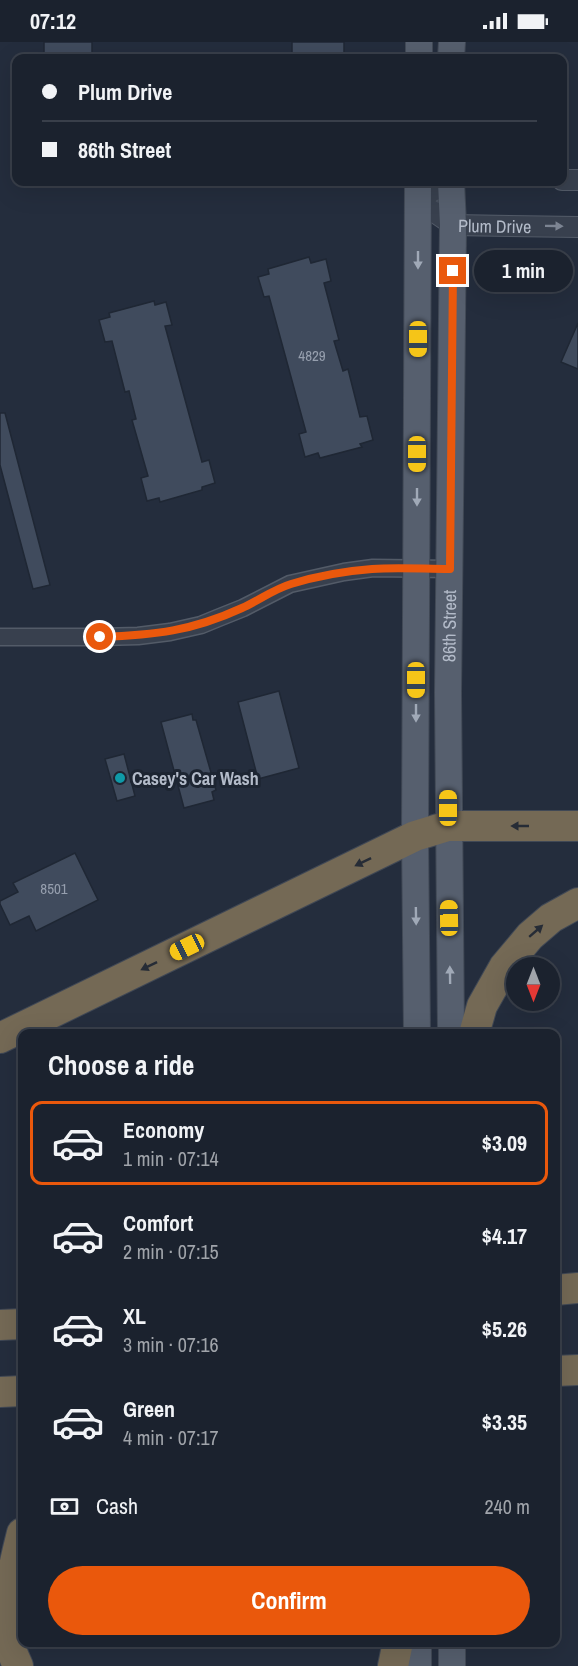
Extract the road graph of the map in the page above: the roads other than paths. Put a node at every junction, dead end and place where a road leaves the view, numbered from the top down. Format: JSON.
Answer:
{"nodes":[{"id":1,"x":434,"y":186,"type":"edge"},
{"id":2,"x":451,"y":186,"type":"edge"},
{"id":3,"x":418,"y":191,"type":"edge"},
{"id":4,"x":453,"y":225,"type":"junction"},
{"id":5,"x":578,"y":227,"type":"edge"},
{"id":6,"x":417,"y":569,"type":"junction"},
{"id":7,"x":450,"y":569,"type":"junction"},
{"id":8,"x":0,"y":638,"type":"edge"},
{"id":9,"x":448,"y":826,"type":"junction"},
{"id":10,"x":578,"y":826,"type":"edge"},
{"id":11,"x":415,"y":836,"type":"junction"},
{"id":12,"x":578,"y":903,"type":"edge"},
{"id":13,"x":18,"y":1029,"type":"edge"},
{"id":14,"x":18,"y":1029,"type":"edge"},
{"id":15,"x":417,"y":1029,"type":"edge"},
{"id":16,"x":451,"y":1029,"type":"edge"},
{"id":17,"x":475,"y":1029,"type":"edge"},
{"id":18,"x":0,"y":1038,"type":"edge"},
{"id":19,"x":578,"y":1288,"type":"edge"},
{"id":20,"x":560,"y":1290,"type":"edge"},
{"id":21,"x":578,"y":1304,"type":"edge"},
{"id":22,"x":560,"y":1305,"type":"edge"},
{"id":23,"x":0,"y":1324,"type":"edge"},
{"id":24,"x":18,"y":1324,"type":"edge"},
{"id":25,"x":578,"y":1370,"type":"edge"},
{"id":26,"x":560,"y":1371,"type":"edge"},
{"id":27,"x":18,"y":1391,"type":"edge"},
{"id":28,"x":0,"y":1392,"type":"edge"},
{"id":29,"x":18,"y":1549,"type":"edge"},
{"id":30,"x":397,"y":1647,"type":"edge"},
{"id":31,"x":418,"y":1647,"type":"edge"},
{"id":32,"x":452,"y":1647,"type":"edge"},
{"id":33,"x":18,"y":1666,"type":"edge"},
{"id":34,"x":393,"y":1666,"type":"edge"},
{"id":35,"x":418,"y":1666,"type":"edge"},
{"id":36,"x":452,"y":1666,"type":"edge"}],
"edges":[{"from":1,"to":3,"type":"street"},
{"from":2,"to":4,"type":"main road","name":"86th Street"},
{"from":3,"to":4,"type":"street","name":"Plum Drive"},
{"from":3,"to":6,"type":"main road","name":"86th Street","one_way":true},
{"from":4,"to":5,"type":"street","name":"Plum Drive","one_way":true},
{"from":4,"to":7,"type":"main road","name":"86th Street"},
{"from":6,"to":7,"type":"street"},
{"from":6,"to":8,"type":"street"},
{"from":6,"to":11,"type":"main road","name":"86th Street","one_way":true},
{"from":7,"to":9,"type":"main road","name":"86th Street"},
{"from":10,"to":9,"type":"highway","one_way":true},
{"from":9,"to":11,"type":"highway"},
{"from":16,"to":9,"type":"main road","name":"86th Street","one_way":true},
{"from":11,"to":13,"type":"highway","one_way":true},
{"from":11,"to":15,"type":"main road","name":"86th Street","one_way":true},
{"from":17,"to":12,"type":"highway","one_way":true},
{"from":14,"to":18,"type":"highway","one_way":true},
{"from":19,"to":20,"type":"highway"},
{"from":21,"to":22,"type":"highway"},
{"from":23,"to":24,"type":"highway"},
{"from":25,"to":26,"type":"highway"},
{"from":27,"to":28,"type":"highway"},
{"from":29,"to":33,"type":"highway"},
{"from":30,"to":34,"type":"highway"},
{"from":31,"to":35,"type":"main road"},
{"from":32,"to":36,"type":"main road"}]}
